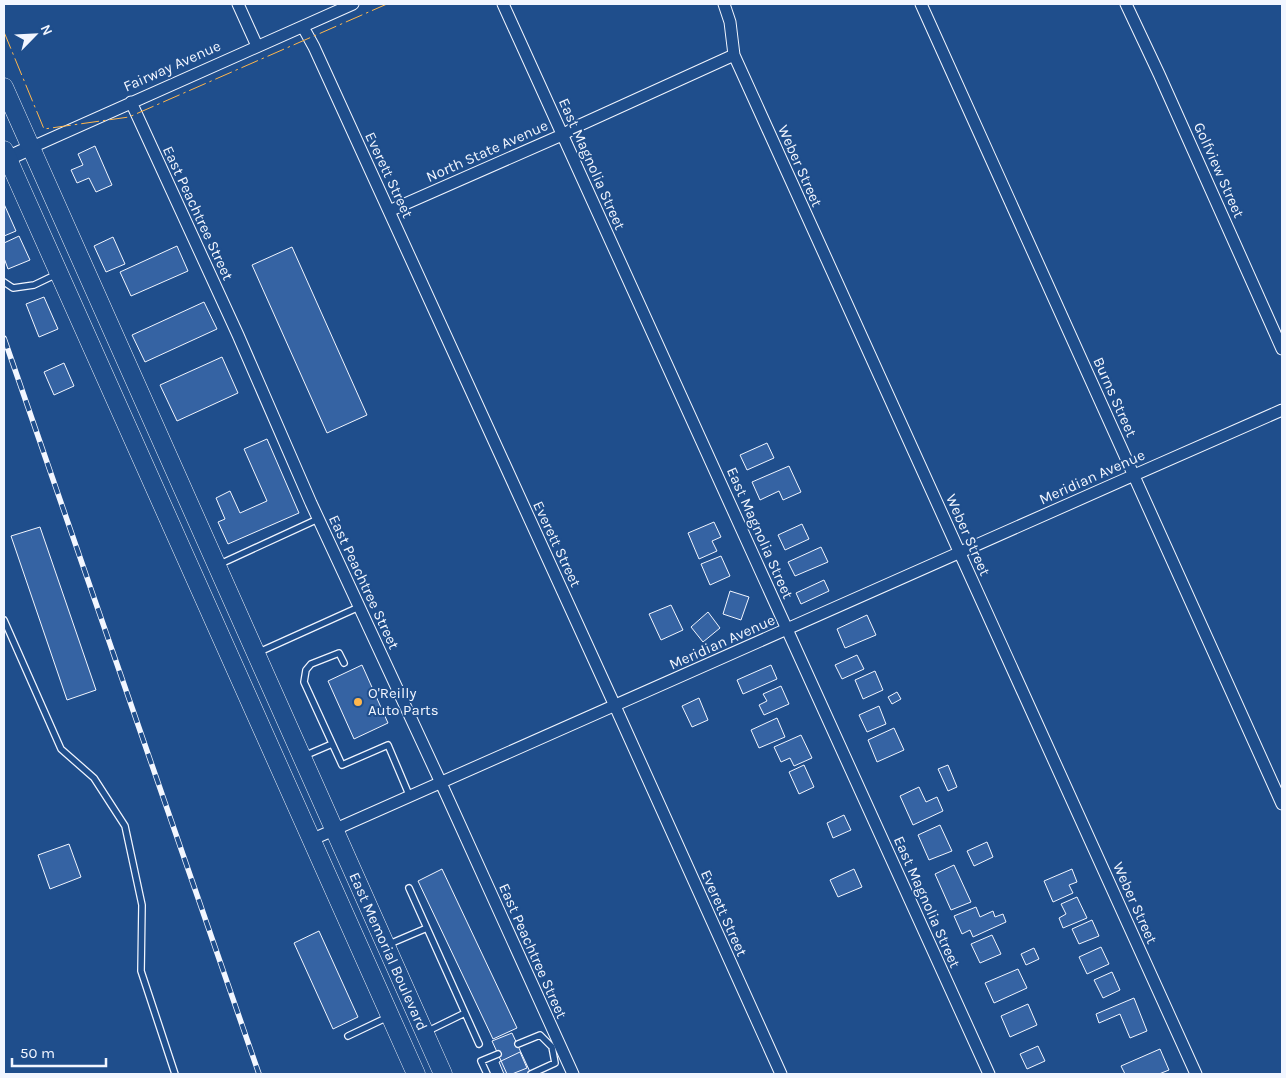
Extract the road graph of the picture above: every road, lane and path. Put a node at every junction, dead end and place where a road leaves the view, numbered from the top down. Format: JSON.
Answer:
{"nodes":[{"id":1,"x":238,"y":4,"type":"edge"},
{"id":2,"x":353,"y":4,"type":"edge"},
{"id":3,"x":503,"y":4,"type":"edge"},
{"id":4,"x":724,"y":4,"type":"edge"},
{"id":5,"x":921,"y":4,"type":"edge"},
{"id":6,"x":1126,"y":4,"type":"edge"},
{"id":7,"x":303,"y":27,"type":"junction"},
{"id":8,"x":257,"y":46,"type":"junction"},
{"id":9,"x":734,"y":55,"type":"junction"},
{"id":10,"x":4,"y":87,"type":"edge"},
{"id":11,"x":131,"y":102,"type":"junction"},
{"id":12,"x":562,"y":135,"type":"junction"},
{"id":13,"x":30,"y":148,"type":"junction"},
{"id":14,"x":5,"y":156,"type":"edge"},
{"id":15,"x":388,"y":211,"type":"junction"},
{"id":16,"x":58,"y":274,"type":"junction"},
{"id":17,"x":4,"y":282,"type":"edge"},
{"id":18,"x":1282,"y":349,"type":"edge"},
{"id":19,"x":1282,"y":410,"type":"edge"},
{"id":20,"x":1133,"y":475,"type":"junction"},
{"id":21,"x":181,"y":489,"type":"junction"},
{"id":22,"x":158,"y":499,"type":"junction"},
{"id":23,"x":318,"y":519,"type":"junction"},
{"id":24,"x":959,"y":553,"type":"junction"},
{"id":25,"x":216,"y":566,"type":"junction"},
{"id":26,"x":359,"y":607,"type":"junction"},
{"id":27,"x":4,"y":620,"type":"edge"},
{"id":28,"x":788,"y":629,"type":"junction"},
{"id":29,"x":255,"y":654,"type":"junction"},
{"id":30,"x":344,"y":663,"type":"dead end"},
{"id":31,"x":615,"y":706,"type":"junction"},
{"id":32,"x":332,"y":744,"type":"junction"},
{"id":33,"x":301,"y":757,"type":"junction"},
{"id":34,"x":441,"y":783,"type":"junction"},
{"id":35,"x":410,"y":797,"type":"junction"},
{"id":36,"x":1282,"y":804,"type":"edge"},
{"id":37,"x":334,"y":830,"type":"junction"},
{"id":38,"x":311,"y":840,"type":"junction"},
{"id":39,"x":409,"y":888,"type":"dead end"},
{"id":40,"x":427,"y":928,"type":"junction"},
{"id":41,"x":385,"y":946,"type":"junction"},
{"id":42,"x":465,"y":1012,"type":"junction"},
{"id":43,"x":391,"y":1019,"type":"junction"},
{"id":44,"x":424,"y":1033,"type":"junction"},
{"id":45,"x":348,"y":1036,"type":"dead end"},
{"id":46,"x":479,"y":1044,"type":"dead end"},
{"id":47,"x":518,"y":1044,"type":"dead end"},
{"id":48,"x":555,"y":1045,"type":"junction"},
{"id":49,"x":498,"y":1054,"type":"dead end"},
{"id":50,"x":175,"y":1074,"type":"edge"},
{"id":51,"x":416,"y":1074,"type":"edge"},
{"id":52,"x":424,"y":1074,"type":"edge"},
{"id":53,"x":442,"y":1074,"type":"edge"},
{"id":54,"x":487,"y":1074,"type":"edge"},
{"id":55,"x":531,"y":1074,"type":"edge"},
{"id":56,"x":573,"y":1074,"type":"edge"},
{"id":57,"x":781,"y":1074,"type":"edge"},
{"id":58,"x":989,"y":1074,"type":"edge"},
{"id":59,"x":1196,"y":1074,"type":"edge"}],
"edges":[{"from":1,"to":8,"type":"street"},
{"from":2,"to":7,"type":"street","name":"Fairway Avenue"},
{"from":3,"to":12,"type":"street","name":"East Magnolia Street"},
{"from":4,"to":9,"type":"street","name":"Weber Street"},
{"from":5,"to":20,"type":"street","name":"Burns Street"},
{"from":6,"to":18,"type":"street","name":"Golfview Street"},
{"from":7,"to":8,"type":"street","name":"Fairway Avenue"},
{"from":7,"to":15,"type":"street","name":"Everett Street"},
{"from":8,"to":11,"type":"street","name":"Fairway Avenue"},
{"from":9,"to":12,"type":"street","name":"North State Avenue"},
{"from":9,"to":24,"type":"street","name":"Weber Street"},
{"from":10,"to":13,"type":"main road","name":"East Memorial Boulevard"},
{"from":11,"to":13,"type":"street","name":"Fairway Avenue"},
{"from":11,"to":23,"type":"street","name":"East Peachtree Street"},
{"from":12,"to":15,"type":"street","name":"North State Avenue"},
{"from":12,"to":28,"type":"street","name":"East Magnolia Street"},
{"from":13,"to":14,"type":"street","name":"Fairway Avenue"},
{"from":13,"to":21,"type":"main road","name":"East Memorial Boulevard"},
{"from":14,"to":16,"type":"main road","name":"East Memorial Boulevard"},
{"from":15,"to":31,"type":"street","name":"Everett Street"},
{"from":16,"to":17,"type":"lane"},
{"from":16,"to":22,"type":"main road","name":"East Memorial Boulevard"},
{"from":19,"to":20,"type":"street","name":"Meridian Avenue"},
{"from":20,"to":24,"type":"street","name":"Meridian Avenue"},
{"from":20,"to":36,"type":"street","name":"Burns Street"},
{"from":21,"to":22,"type":"main road"},
{"from":21,"to":25,"type":"main road","name":"East Memorial Boulevard"},
{"from":22,"to":38,"type":"main road","name":"East Memorial Boulevard"},
{"from":23,"to":25,"type":"lane"},
{"from":23,"to":26,"type":"street","name":"East Peachtree Street"},
{"from":24,"to":28,"type":"street","name":"Meridian Avenue"},
{"from":24,"to":59,"type":"street","name":"Weber Street"},
{"from":25,"to":29,"type":"main road","name":"East Memorial Boulevard"},
{"from":26,"to":29,"type":"lane"},
{"from":26,"to":34,"type":"street","name":"East Peachtree Street"},
{"from":27,"to":50,"type":"lane"},
{"from":28,"to":31,"type":"street","name":"Meridian Avenue"},
{"from":28,"to":58,"type":"street","name":"East Magnolia Street"},
{"from":29,"to":33,"type":"main road","name":"East Memorial Boulevard"},
{"from":30,"to":32,"type":"lane"},
{"from":31,"to":34,"type":"street","name":"Meridian Avenue"},
{"from":31,"to":57,"type":"street","name":"Everett Street"},
{"from":32,"to":33,"type":"lane"},
{"from":32,"to":35,"type":"lane"},
{"from":33,"to":37,"type":"main road","name":"East Memorial Boulevard"},
{"from":34,"to":35,"type":"street","name":"Meridian Avenue"},
{"from":34,"to":48,"type":"street","name":"East Peachtree Street"},
{"from":35,"to":37,"type":"street","name":"Meridian Avenue"},
{"from":37,"to":38,"type":"street","name":"Meridian Avenue"},
{"from":37,"to":41,"type":"main road","name":"East Memorial Boulevard"},
{"from":38,"to":43,"type":"main road","name":"East Memorial Boulevard"},
{"from":39,"to":40,"type":"lane"},
{"from":40,"to":41,"type":"lane"},
{"from":40,"to":42,"type":"lane"},
{"from":41,"to":44,"type":"main road","name":"East Memorial Boulevard"},
{"from":42,"to":44,"type":"lane"},
{"from":42,"to":46,"type":"lane"},
{"from":43,"to":45,"type":"lane"},
{"from":43,"to":51,"type":"main road","name":"East Memorial Boulevard"},
{"from":43,"to":52,"type":"main road"},
{"from":44,"to":53,"type":"main road","name":"East Memorial Boulevard"},
{"from":47,"to":48,"type":"lane"},
{"from":48,"to":55,"type":"lane"},
{"from":48,"to":56,"type":"street","name":"East Peachtree Street"},
{"from":49,"to":54,"type":"lane"}]}
